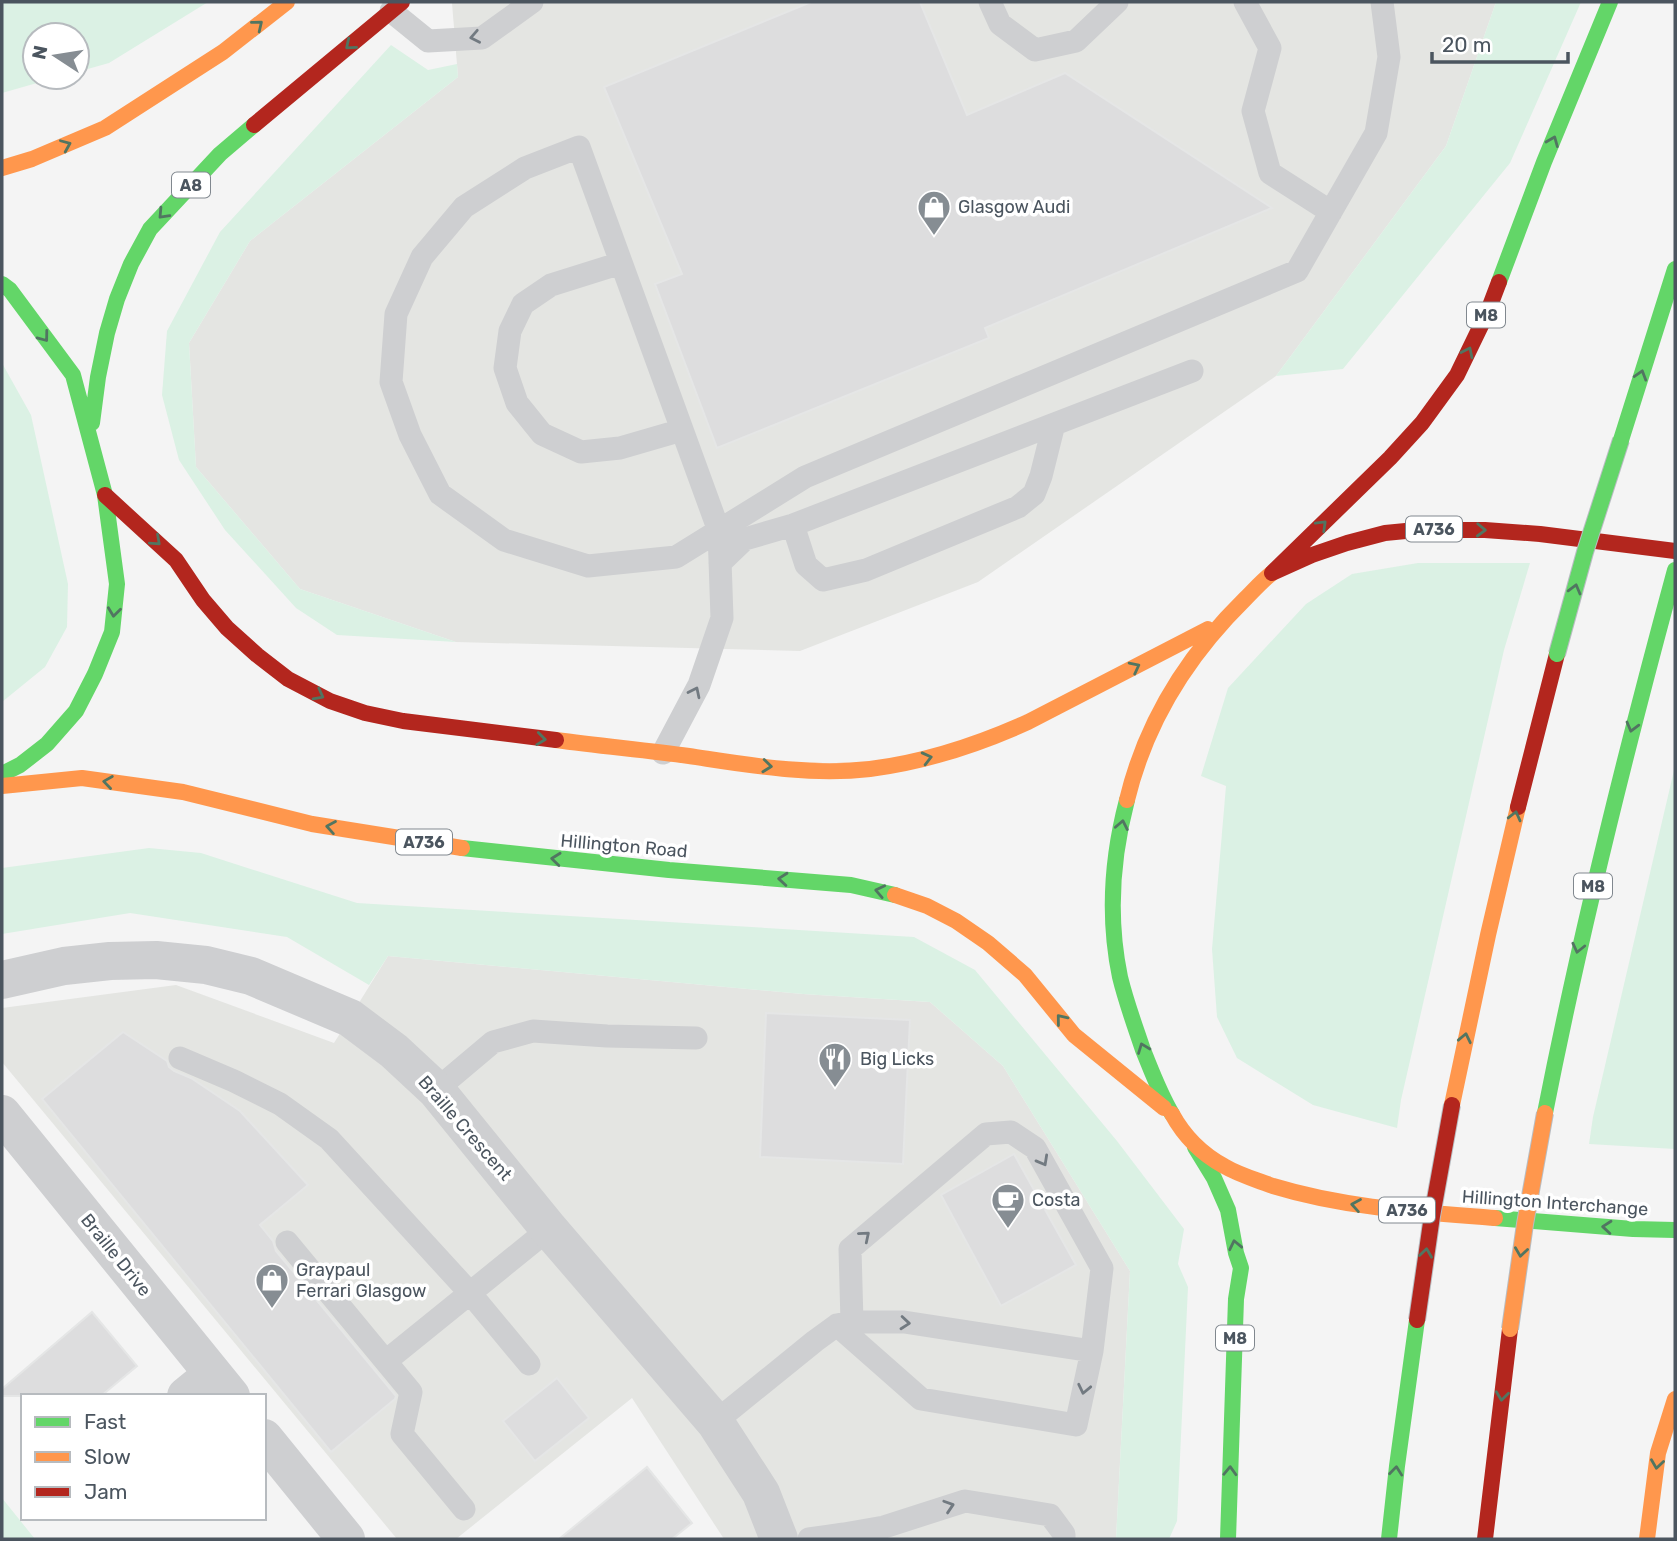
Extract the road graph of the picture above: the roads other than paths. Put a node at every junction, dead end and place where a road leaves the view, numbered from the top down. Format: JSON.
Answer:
{"nodes":[{"id":1,"x":287,"y":2,"type":"edge"},
{"id":2,"x":532,"y":2,"type":"edge"},
{"id":3,"x":990,"y":2,"type":"edge"},
{"id":4,"x":1116,"y":2,"type":"edge"},
{"id":5,"x":1245,"y":2,"type":"edge"},
{"id":6,"x":1382,"y":2,"type":"edge"},
{"id":7,"x":1609,"y":2,"type":"edge"},
{"id":8,"x":397,"y":6,"type":"edge"},
{"id":9,"x":2,"y":167,"type":"edge"},
{"id":10,"x":1331,"y":212,"type":"junction"},
{"id":11,"x":621,"y":262,"type":"junction"},
{"id":12,"x":1675,"y":269,"type":"edge"},
{"id":13,"x":2,"y":284,"type":"edge"},
{"id":14,"x":1192,"y":371,"type":"dead end"},
{"id":15,"x":1054,"y":424,"type":"junction"},
{"id":16,"x":682,"y":430,"type":"junction"},
{"id":17,"x":90,"y":438,"type":"junction"},
{"id":18,"x":105,"y":495,"type":"junction"},
{"id":19,"x":793,"y":525,"type":"junction"},
{"id":20,"x":719,"y":531,"type":"junction"},
{"id":21,"x":1675,"y":551,"type":"edge"},
{"id":22,"x":720,"y":563,"type":"junction"},
{"id":23,"x":1675,"y":570,"type":"edge"},
{"id":24,"x":1273,"y":572,"type":"junction"},
{"id":25,"x":1220,"y":623,"type":"junction"},
{"id":26,"x":663,"y":753,"type":"junction"},
{"id":27,"x":2,"y":774,"type":"edge"},
{"id":28,"x":2,"y":786,"type":"edge"},
{"id":29,"x":2,"y":980,"type":"edge"},
{"id":30,"x":696,"y":1038,"type":"dead end"},
{"id":31,"x":180,"y":1058,"type":"dead end"},
{"id":32,"x":436,"y":1090,"type":"junction"},
{"id":33,"x":1168,"y":1112,"type":"junction"},
{"id":34,"x":2,"y":1114,"type":"edge"},
{"id":35,"x":1195,"y":1147,"type":"junction"},
{"id":36,"x":549,"y":1230,"type":"junction"},
{"id":37,"x":1675,"y":1230,"type":"edge"},
{"id":38,"x":287,"y":1242,"type":"dead end"},
{"id":39,"x":470,"y":1293,"type":"junction"},
{"id":40,"x":845,"y":1323,"type":"junction"},
{"id":41,"x":1092,"y":1352,"type":"junction"},
{"id":42,"x":386,"y":1361,"type":"junction"},
{"id":43,"x":530,"y":1364,"type":"dead end"},
{"id":44,"x":210,"y":1389,"type":"edge"},
{"id":45,"x":1675,"y":1399,"type":"edge"},
{"id":46,"x":715,"y":1422,"type":"junction"},
{"id":47,"x":266,"y":1440,"type":"edge"},
{"id":48,"x":464,"y":1509,"type":"dead end"},
{"id":49,"x":346,"y":1539,"type":"edge"},
{"id":50,"x":779,"y":1539,"type":"edge"},
{"id":51,"x":809,"y":1539,"type":"edge"},
{"id":52,"x":1064,"y":1539,"type":"edge"},
{"id":53,"x":1228,"y":1539,"type":"edge"},
{"id":54,"x":1389,"y":1539,"type":"edge"},
{"id":55,"x":1485,"y":1539,"type":"edge"},
{"id":56,"x":1647,"y":1539,"type":"edge"}],
"edges":[{"from":9,"to":1,"type":"main road","one_way":true},
{"from":2,"to":8,"type":"lane","one_way":true},
{"from":3,"to":4,"type":"lane"},
{"from":5,"to":10,"type":"lane"},
{"from":6,"to":10,"type":"lane"},
{"from":24,"to":7,"type":"main road","number":"M8","one_way":true},
{"from":8,"to":17,"type":"main road","number":"A8","one_way":true},
{"from":10,"to":20,"type":"lane"},
{"from":11,"to":16,"type":"lane"},
{"from":11,"to":16,"type":"lane"},
{"from":11,"to":20,"type":"lane"},
{"from":54,"to":12,"type":"main road","one_way":true,"bridge":true},
{"from":13,"to":17,"type":"main road","one_way":true},
{"from":14,"to":15,"type":"lane"},
{"from":15,"to":19,"type":"lane"},
{"from":15,"to":19,"type":"lane"},
{"from":16,"to":20,"type":"lane"},
{"from":17,"to":18,"type":"main road"},
{"from":18,"to":26,"type":"main road","number":"A736","one_way":true},
{"from":18,"to":27,"type":"main road","one_way":true},
{"from":19,"to":22,"type":"lane"},
{"from":20,"to":22,"type":"lane"},
{"from":24,"to":21,"type":"main road","name":"Hillington Interchange","number":"A736","one_way":true},
{"from":26,"to":22,"type":"lane","one_way":true},
{"from":23,"to":55,"type":"main road","number":"M8","one_way":true,"bridge":true},
{"from":24,"to":25,"type":"main road","name":"Hillington Interchange","number":"A736"},
{"from":26,"to":25,"type":"main road","number":"A736","one_way":true},
{"from":33,"to":25,"type":"main road","name":"Hillington Interchange","number":"A736","one_way":true},
{"from":33,"to":28,"type":"main road","name":"Hillington Road","number":"A736","one_way":true},
{"from":29,"to":32,"type":"street","name":"Braille Crescent"},
{"from":30,"to":32,"type":"lane"},
{"from":31,"to":39,"type":"lane"},
{"from":32,"to":36,"type":"street","name":"Braille Crescent"},
{"from":33,"to":35,"type":"main road","name":"Hillington Interchange","number":"A736"},
{"from":34,"to":44,"type":"street","name":"Braille Drive"},
{"from":37,"to":35,"type":"main road","name":"Hillington Interchange","number":"A736","one_way":true},
{"from":53,"to":35,"type":"main road","number":"M8","one_way":true},
{"from":36,"to":39,"type":"lane"},
{"from":36,"to":46,"type":"street","name":"Braille Crescent"},
{"from":38,"to":42,"type":"lane"},
{"from":39,"to":42,"type":"lane"},
{"from":39,"to":43,"type":"lane"},
{"from":40,"to":41,"type":"lane","one_way":true},
{"from":41,"to":40,"type":"lane","one_way":true},
{"from":40,"to":41,"type":"lane","one_way":true},
{"from":40,"to":46,"type":"lane"},
{"from":42,"to":48,"type":"lane"},
{"from":45,"to":56,"type":"main road","one_way":true},
{"from":46,"to":50,"type":"street","name":"Braille Crescent"},
{"from":47,"to":49,"type":"street"},
{"from":51,"to":52,"type":"lane","one_way":true}]}
